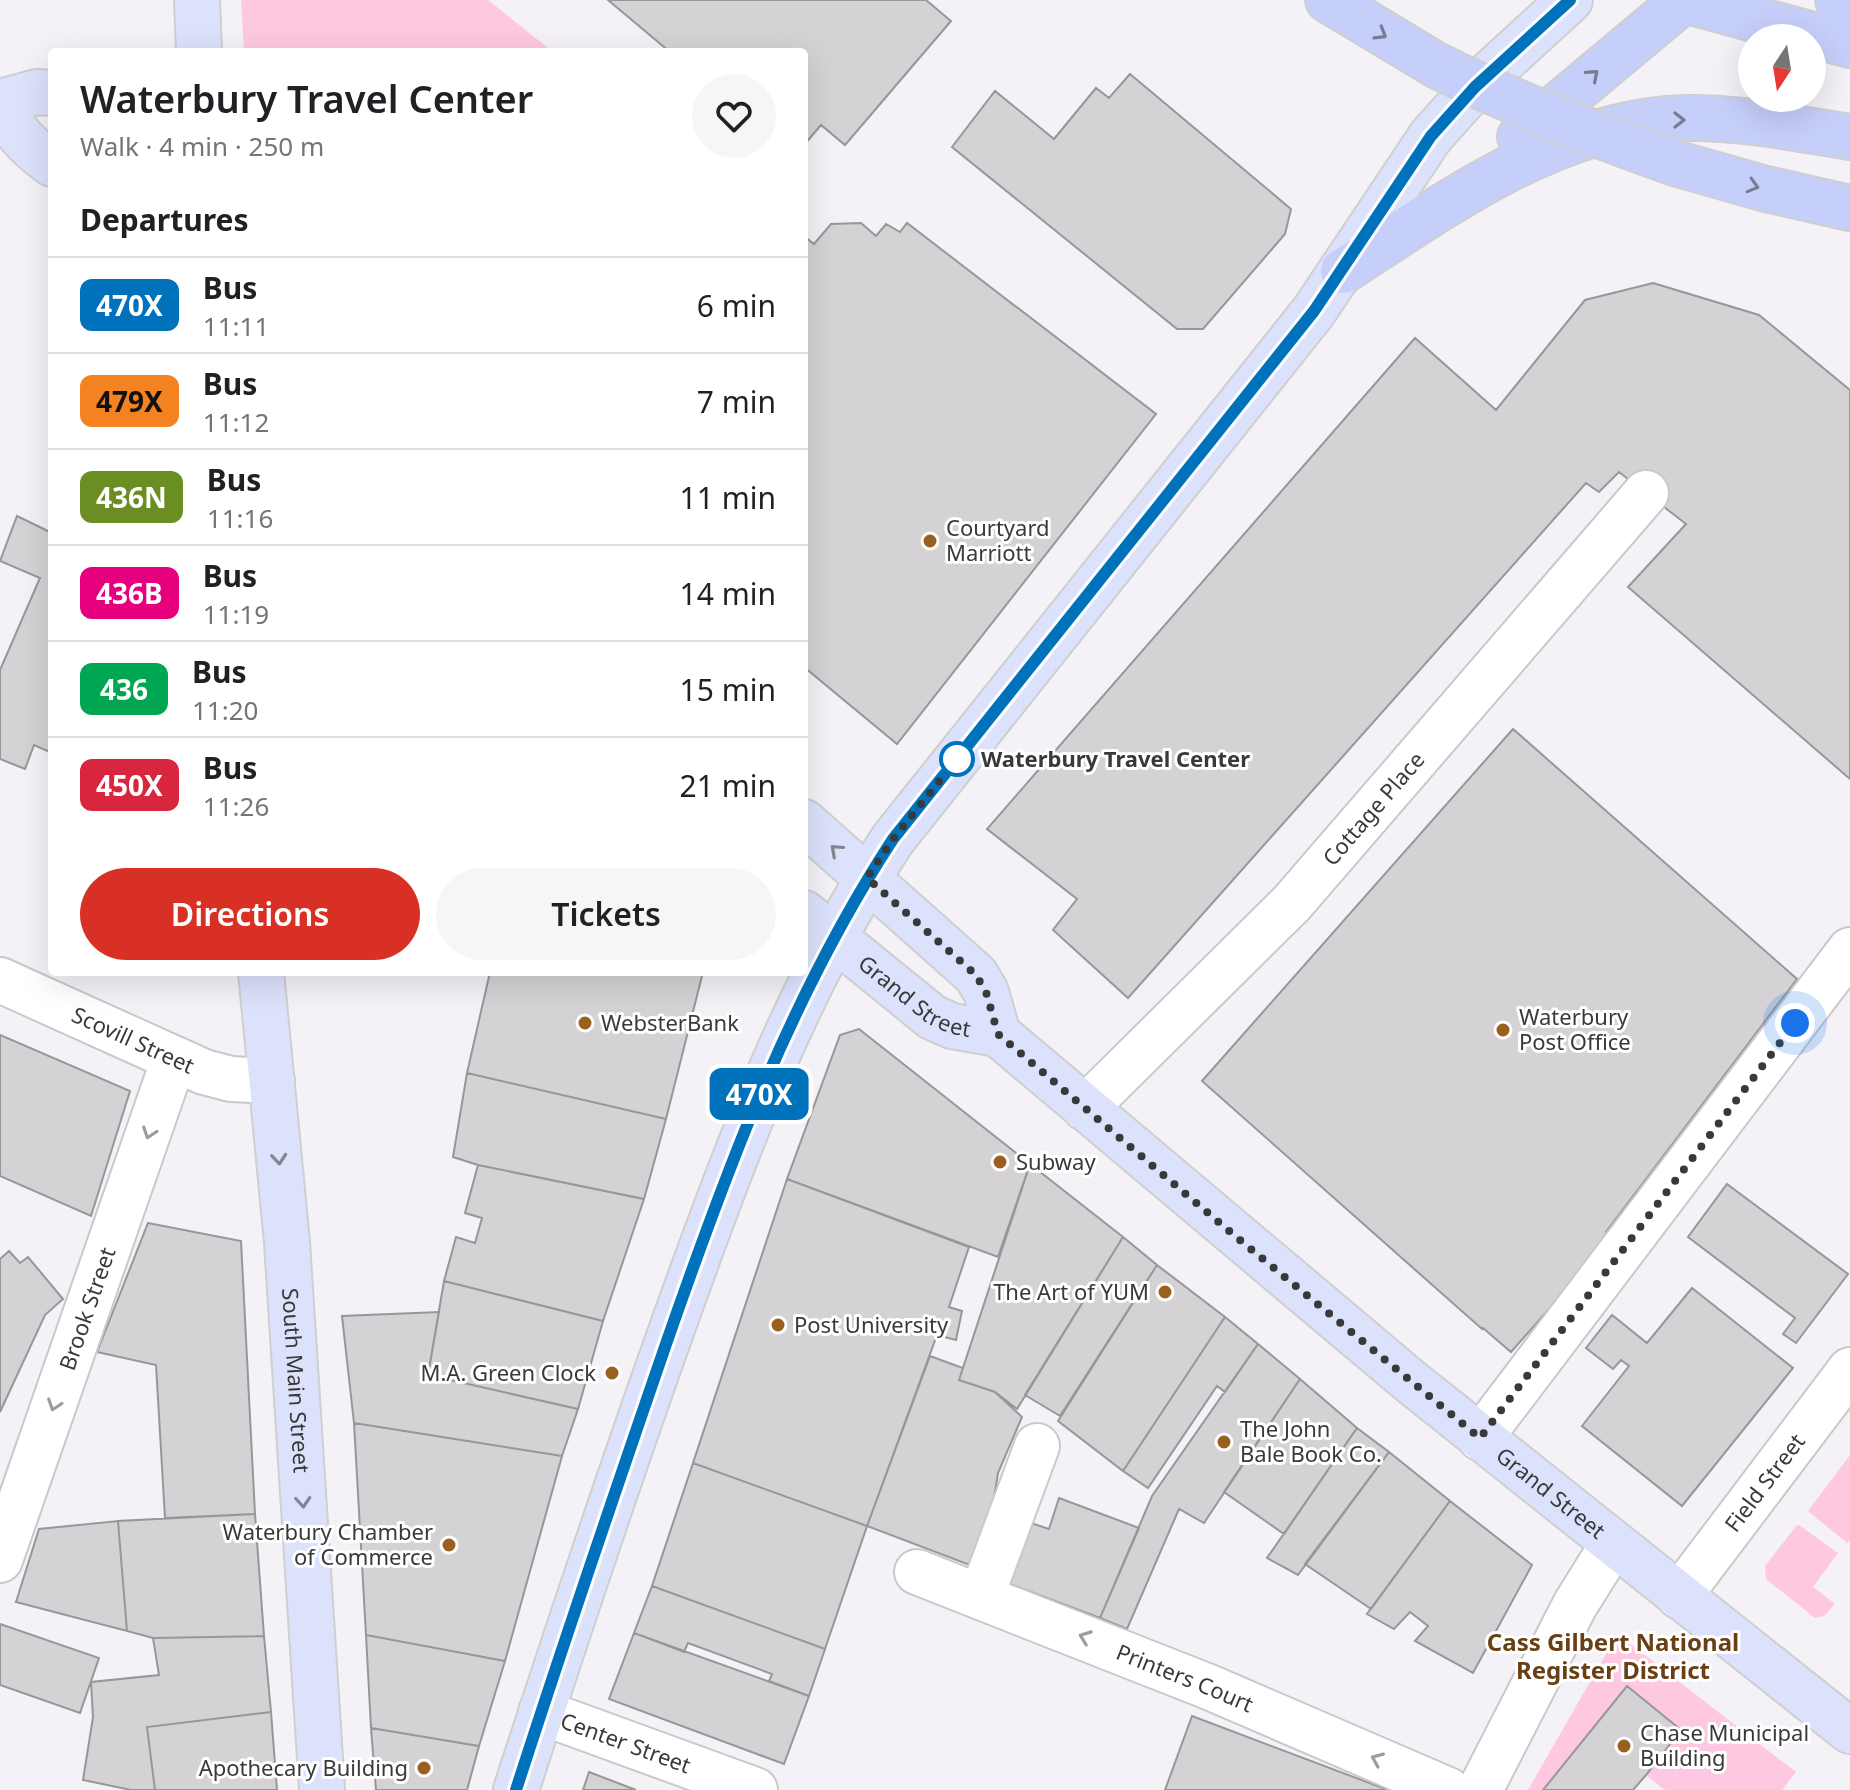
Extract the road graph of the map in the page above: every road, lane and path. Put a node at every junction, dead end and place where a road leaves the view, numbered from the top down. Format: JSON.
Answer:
{"nodes":[{"id":1,"x":197,"y":0,"type":"edge"},
{"id":2,"x":1328,"y":0,"type":"edge"},
{"id":3,"x":1570,"y":0,"type":"edge"},
{"id":4,"x":1684,"y":0,"type":"edge"},
{"id":5,"x":1838,"y":0,"type":"edge"},
{"id":6,"x":1850,"y":5,"type":"edge"},
{"id":7,"x":1850,"y":45,"type":"edge"},
{"id":8,"x":199,"y":48,"type":"edge"},
{"id":9,"x":48,"y":93,"type":"edge"},
{"id":10,"x":0,"y":102,"type":"edge"},
{"id":11,"x":1850,"y":137,"type":"edge"},
{"id":12,"x":48,"y":161,"type":"edge"},
{"id":13,"x":1850,"y":208,"type":"edge"},
{"id":14,"x":1427,"y":217,"type":"junction"},
{"id":15,"x":1343,"y":271,"type":"junction"},
{"id":16,"x":1646,"y":493,"type":"dead end"},
{"id":17,"x":808,"y":826,"type":"edge"},
{"id":18,"x":867,"y":878,"type":"junction"},
{"id":19,"x":819,"y":926,"type":"edge"},
{"id":20,"x":1850,"y":950,"type":"edge"},
{"id":21,"x":808,"y":967,"type":"edge"},
{"id":22,"x":261,"y":976,"type":"edge"},
{"id":23,"x":805,"y":976,"type":"edge"},
{"id":24,"x":0,"y":980,"type":"edge"},
{"id":25,"x":998,"y":1034,"type":"junction"},
{"id":26,"x":174,"y":1059,"type":"junction"},
{"id":27,"x":272,"y":1081,"type":"junction"},
{"id":28,"x":1085,"y":1108,"type":"junction"},
{"id":29,"x":1850,"y":1370,"type":"edge"},
{"id":30,"x":1480,"y":1438,"type":"junction"},
{"id":31,"x":1037,"y":1446,"type":"dead end"},
{"id":32,"x":1613,"y":1544,"type":"junction"},
{"id":33,"x":0,"y":1560,"type":"edge"},
{"id":34,"x":917,"y":1572,"type":"dead end"},
{"id":35,"x":1679,"y":1596,"type":"junction"},
{"id":36,"x":981,"y":1597,"type":"junction"},
{"id":37,"x":541,"y":1712,"type":"junction"},
{"id":38,"x":1850,"y":1731,"type":"edge"},
{"id":39,"x":322,"y":1790,"type":"edge"},
{"id":40,"x":516,"y":1790,"type":"edge"},
{"id":41,"x":755,"y":1790,"type":"edge"},
{"id":42,"x":1448,"y":1790,"type":"edge"},
{"id":43,"x":1480,"y":1790,"type":"edge"}],
"edges":[{"from":1,"to":8,"type":"main road"},
{"from":2,"to":13,"type":"highway","one_way":true,"bridge":true},
{"from":3,"to":15,"type":"main road"},
{"from":4,"to":7,"type":"highway"},
{"from":14,"to":4,"type":"highway","one_way":true},
{"from":5,"to":6,"type":"highway"},
{"from":9,"to":10,"type":"main road"},
{"from":10,"to":12,"type":"main road"},
{"from":14,"to":11,"type":"highway","one_way":true},
{"from":14,"to":15,"type":"highway"},
{"from":15,"to":18,"type":"main road"},
{"from":16,"to":28,"type":"street","name":"Cottage Place"},
{"from":18,"to":17,"type":"main road","name":"Grand Street","one_way":true},
{"from":18,"to":19,"type":"main road"},
{"from":18,"to":25,"type":"main road","name":"Grand Street"},
{"from":19,"to":21,"type":"main road"},
{"from":19,"to":25,"type":"main road","name":"Grand Street"},
{"from":20,"to":30,"type":"street"},
{"from":22,"to":27,"type":"main road","name":"South Main Street"},
{"from":23,"to":37,"type":"main road"},
{"from":24,"to":26,"type":"street","name":"Scovill Street"},
{"from":25,"to":28,"type":"main road","name":"Grand Street"},
{"from":26,"to":27,"type":"street","name":"Scovill Street"},
{"from":26,"to":33,"type":"street","name":"Brook Street","one_way":true},
{"from":27,"to":39,"type":"main road","name":"South Main Street","one_way":true},
{"from":28,"to":30,"type":"main road","name":"Grand Street"},
{"from":29,"to":35,"type":"street","name":"Field Street"},
{"from":30,"to":32,"type":"main road","name":"Grand Street"},
{"from":31,"to":36,"type":"street"},
{"from":32,"to":35,"type":"main road","name":"Grand Street"},
{"from":32,"to":43,"type":"street"},
{"from":34,"to":36,"type":"street","name":"Printers Court"},
{"from":35,"to":38,"type":"main road","name":"Grand Street"},
{"from":42,"to":36,"type":"street","name":"Printers Court","one_way":true},
{"from":37,"to":40,"type":"main road"},
{"from":37,"to":41,"type":"street","name":"Center Street"}]}
